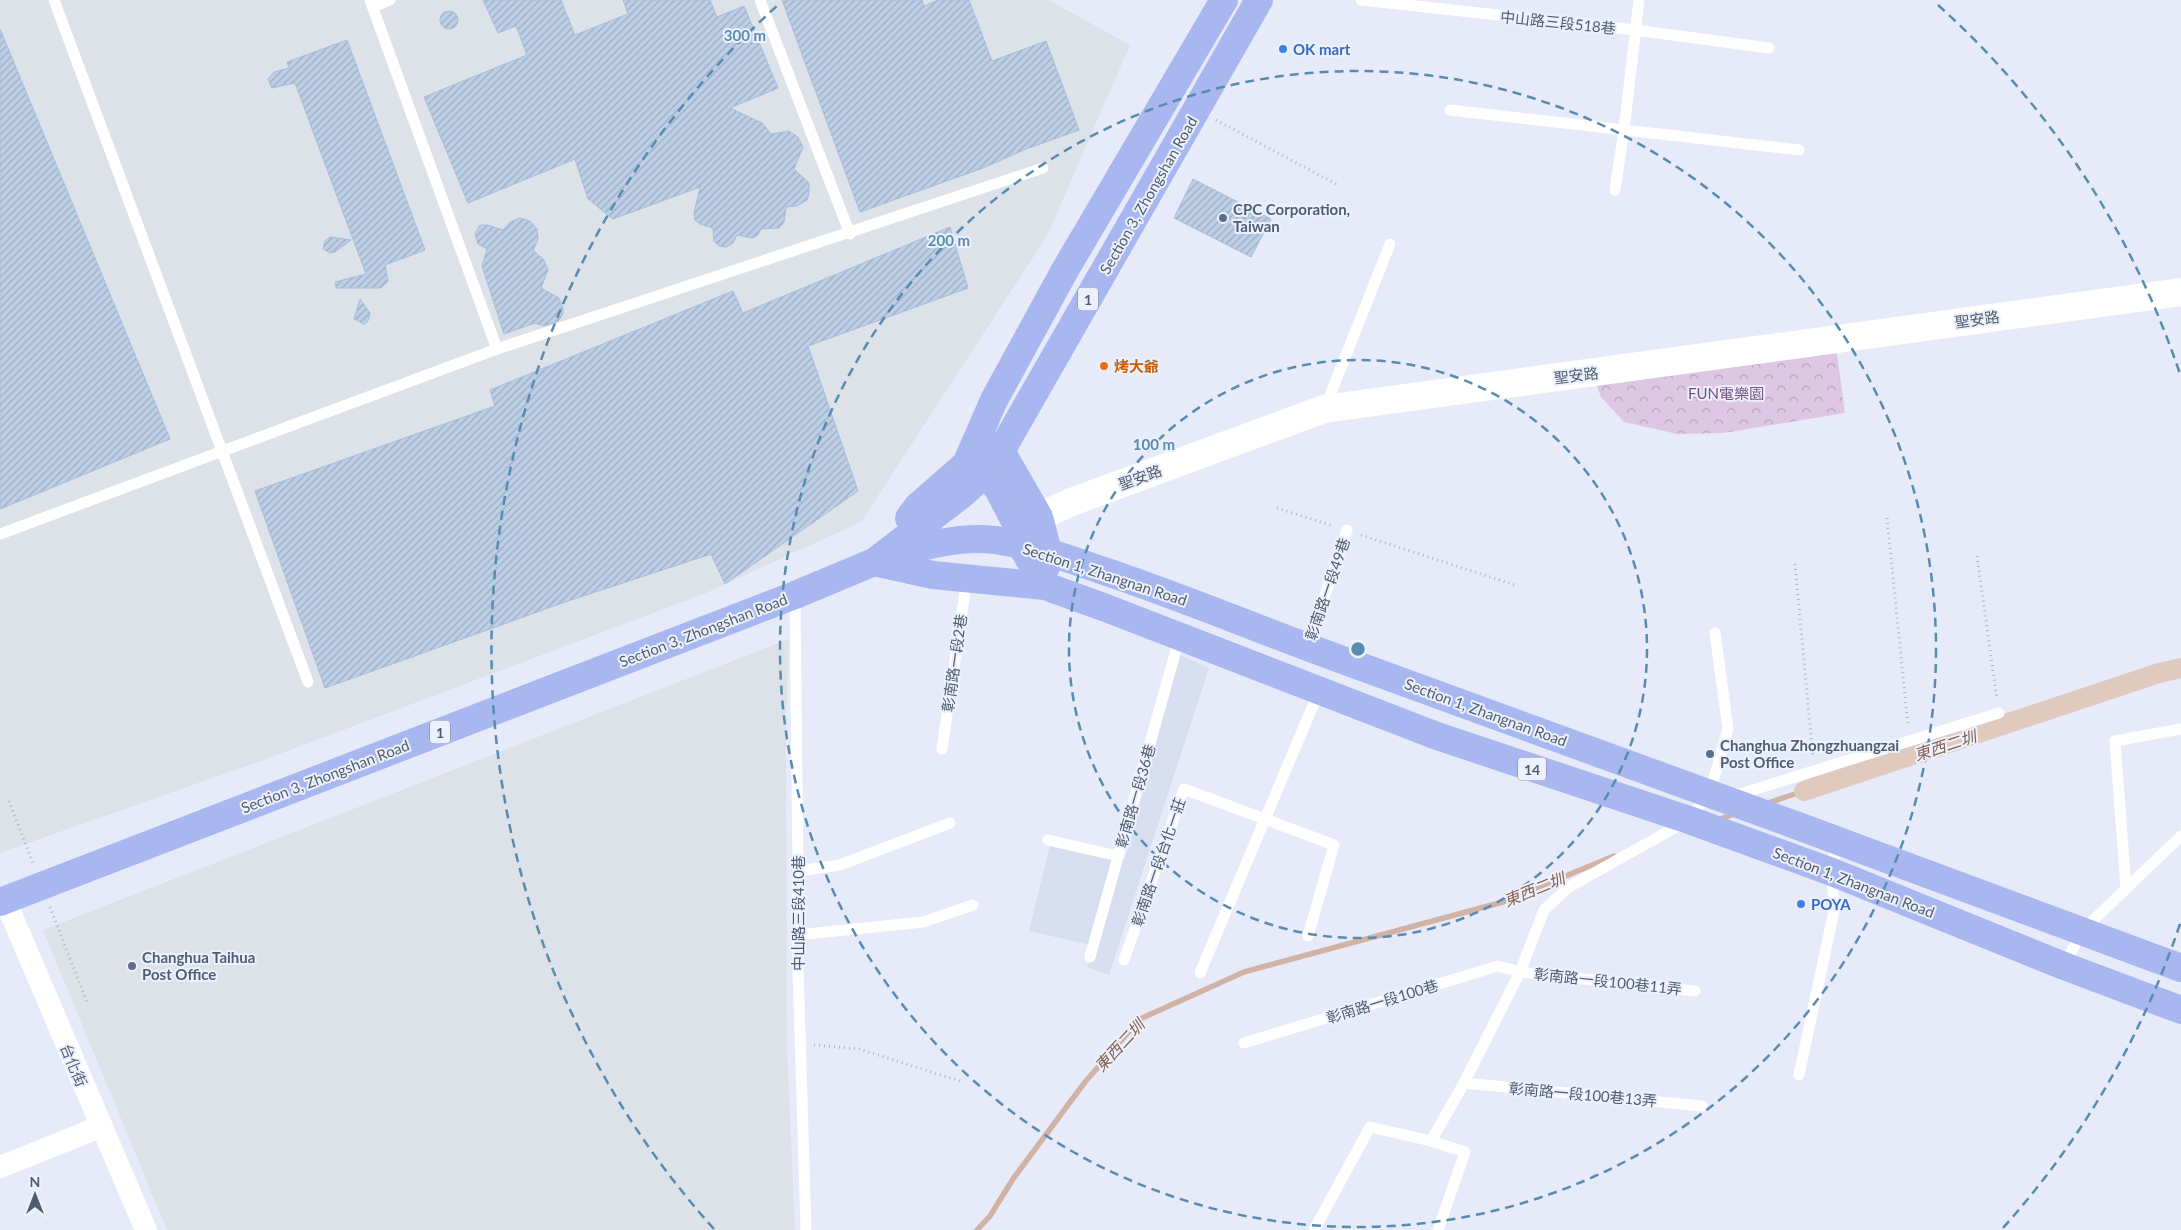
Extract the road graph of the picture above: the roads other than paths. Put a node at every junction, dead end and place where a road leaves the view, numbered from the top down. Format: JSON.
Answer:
{"nodes":[{"id":1,"x":54,"y":0,"type":"edge"},
{"id":2,"x":390,"y":0,"type":"edge"},
{"id":3,"x":760,"y":0,"type":"edge"},
{"id":4,"x":1224,"y":0,"type":"edge"},
{"id":5,"x":1259,"y":0,"type":"edge"},
{"id":6,"x":1361,"y":0,"type":"edge"},
{"id":7,"x":1639,"y":0,"type":"edge"},
{"id":8,"x":372,"y":3,"type":"edge"},
{"id":9,"x":1636,"y":30,"type":"junction"},
{"id":10,"x":1770,"y":48,"type":"dead end"},
{"id":11,"x":1450,"y":110,"type":"dead end"},
{"id":12,"x":1624,"y":130,"type":"junction"},
{"id":13,"x":1799,"y":150,"type":"dead end"},
{"id":14,"x":1043,"y":168,"type":"dead end"},
{"id":15,"x":1615,"y":190,"type":"dead end"},
{"id":16,"x":850,"y":234,"type":"junction"},
{"id":17,"x":1390,"y":244,"type":"dead end"},
{"id":18,"x":2181,"y":292,"type":"edge"},
{"id":19,"x":497,"y":349,"type":"junction"},
{"id":20,"x":1324,"y":410,"type":"junction"},
{"id":21,"x":990,"y":445,"type":"junction"},
{"id":22,"x":221,"y":450,"type":"junction"},
{"id":23,"x":976,"y":468,"type":"junction"},
{"id":24,"x":1347,"y":530,"type":"road end"},
{"id":25,"x":0,"y":534,"type":"edge"},
{"id":26,"x":1032,"y":536,"type":"junction"},
{"id":27,"x":993,"y":540,"type":"joint"},
{"id":28,"x":874,"y":562,"type":"junction"},
{"id":29,"x":966,"y":578,"type":"junction"},
{"id":30,"x":1045,"y":586,"type":"junction"},
{"id":31,"x":795,"y":595,"type":"junction"},
{"id":32,"x":1714,"y":632,"type":"dead end"},
{"id":33,"x":1180,"y":636,"type":"junction"},
{"id":34,"x":1307,"y":648,"type":"junction"},
{"id":35,"x":308,"y":682,"type":"dead end"},
{"id":36,"x":1320,"y":690,"type":"junction"},
{"id":37,"x":1999,"y":714,"type":"road end"},
{"id":38,"x":2181,"y":729,"type":"edge"},
{"id":39,"x":942,"y":749,"type":"dead end"},
{"id":40,"x":1710,"y":792,"type":"junction"},
{"id":41,"x":1265,"y":820,"type":"junction"},
{"id":42,"x":1689,"y":820,"type":"junction"},
{"id":43,"x":950,"y":823,"type":"dead end"},
{"id":44,"x":2181,"y":836,"type":"edge"},
{"id":45,"x":1048,"y":840,"type":"dead end"},
{"id":46,"x":1838,"y":840,"type":"junction"},
{"id":47,"x":1118,"y":856,"type":"junction"},
{"id":48,"x":798,"y":871,"type":"junction"},
{"id":49,"x":1832,"y":872,"type":"junction"},
{"id":50,"x":2126,"y":888,"type":"junction"},
{"id":51,"x":2,"y":898,"type":"edge"},
{"id":52,"x":973,"y":905,"type":"dead end"},
{"id":53,"x":2082,"y":931,"type":"junction"},
{"id":54,"x":797,"y":935,"type":"junction"},
{"id":55,"x":1308,"y":936,"type":"dead end"},
{"id":56,"x":1090,"y":957,"type":"dead end"},
{"id":57,"x":1124,"y":960,"type":"dead end"},
{"id":58,"x":2064,"y":966,"type":"junction"},
{"id":59,"x":2181,"y":968,"type":"edge"},
{"id":60,"x":1520,"y":972,"type":"junction"},
{"id":61,"x":1200,"y":973,"type":"dead end"},
{"id":62,"x":1695,"y":991,"type":"dead end"},
{"id":63,"x":2181,"y":1010,"type":"edge"},
{"id":64,"x":1244,"y":1043,"type":"dead end"},
{"id":65,"x":1799,"y":1075,"type":"dead end"},
{"id":66,"x":1464,"y":1083,"type":"junction"},
{"id":67,"x":1702,"y":1106,"type":"dead end"},
{"id":68,"x":100,"y":1127,"type":"junction"},
{"id":69,"x":1431,"y":1141,"type":"junction"},
{"id":70,"x":0,"y":1166,"type":"edge"},
{"id":71,"x":146,"y":1230,"type":"edge"},
{"id":72,"x":806,"y":1230,"type":"edge"},
{"id":73,"x":1314,"y":1230,"type":"edge"},
{"id":74,"x":1438,"y":1230,"type":"edge"}],
"edges":[{"from":1,"to":22,"type":"lane"},
{"from":2,"to":8,"type":"lane"},
{"from":3,"to":16,"type":"lane"},
{"from":4,"to":21,"type":"main road","name":"Section 3, Zhongshan Road","number":"1"},
{"from":5,"to":21,"type":"main road","name":"Section 3, Zhongshan Road","number":"1"},
{"from":6,"to":9,"type":"lane","name":"中山路三段518巷"},
{"from":7,"to":9,"type":"lane","name":"中山路三段518巷"},
{"from":8,"to":19,"type":"lane"},
{"from":9,"to":10,"type":"lane","name":"中山路三段518巷"},
{"from":9,"to":12,"type":"lane","name":"中山路三段518巷"},
{"from":11,"to":12,"type":"lane"},
{"from":12,"to":13,"type":"lane"},
{"from":12,"to":15,"type":"lane","name":"中山路三段518巷"},
{"from":14,"to":16,"type":"lane"},
{"from":16,"to":19,"type":"lane"},
{"from":17,"to":20,"type":"lane"},
{"from":18,"to":20,"type":"street","name":"聖安路"},
{"from":19,"to":22,"type":"lane"},
{"from":20,"to":26,"type":"street","name":"聖安路"},
{"from":21,"to":23,"type":"main road","name":"Section 3, Zhongshan Road","number":"1"},
{"from":21,"to":26,"type":"main road"},
{"from":22,"to":25,"type":"lane"},
{"from":22,"to":35,"type":"lane"},
{"from":23,"to":26,"type":"main road"},
{"from":23,"to":28,"type":"main road","name":"Section 3, Zhongshan Road","number":"1"},
{"from":24,"to":34,"type":"lane","name":"彰南路一段49巷"},
{"from":26,"to":27,"type":"street","name":"聖安路"},
{"from":26,"to":30,"type":"main road"},
{"from":26,"to":34,"type":"main road","name":"Section 1, Zhangnan Road"},
{"from":27,"to":28,"type":"main road"},
{"from":28,"to":29,"type":"main road","name":"Section 1, Zhangnan Road","number":"14"},
{"from":28,"to":31,"type":"main road","name":"Section 3, Zhongshan Road","number":"1"},
{"from":29,"to":30,"type":"main road","name":"Section 1, Zhangnan Road","number":"14"},
{"from":29,"to":39,"type":"lane","name":"彰南路一段2巷"},
{"from":30,"to":33,"type":"main road","name":"Section 1, Zhangnan Road","number":"14"},
{"from":31,"to":48,"type":"lane","name":"中山路三段410巷"},
{"from":31,"to":51,"type":"main road","name":"Section 3, Zhongshan Road","number":"1"},
{"from":32,"to":40,"type":"lane"},
{"from":33,"to":36,"type":"main road","name":"Section 1, Zhangnan Road","number":"14"},
{"from":33,"to":47,"type":"lane","name":"彰南路一段36巷"},
{"from":34,"to":40,"type":"main road","name":"Section 1, Zhangnan Road"},
{"from":36,"to":41,"type":"lane"},
{"from":36,"to":42,"type":"main road","name":"Section 1, Zhangnan Road","number":"14"},
{"from":37,"to":40,"type":"lane"},
{"from":38,"to":50,"type":"lane"},
{"from":40,"to":42,"type":"lane"},
{"from":40,"to":46,"type":"main road","name":"Section 1, Zhangnan Road"},
{"from":41,"to":55,"type":"lane","name":"彰南路一段台化一莊"},
{"from":41,"to":57,"type":"lane","name":"彰南路一段台化一莊"},
{"from":41,"to":61,"type":"lane"},
{"from":42,"to":49,"type":"main road","name":"Section 1, Zhangnan Road","number":"14"},
{"from":42,"to":60,"type":"lane"},
{"from":43,"to":48,"type":"lane"},
{"from":44,"to":50,"type":"lane"},
{"from":45,"to":47,"type":"lane"},
{"from":46,"to":49,"type":"lane"},
{"from":46,"to":53,"type":"main road","name":"Section 1, Zhangnan Road"},
{"from":47,"to":56,"type":"lane","name":"彰南路一段36巷"},
{"from":48,"to":54,"type":"lane","name":"中山路三段410巷"},
{"from":49,"to":58,"type":"main road","name":"Section 1, Zhangnan Road","number":"14"},
{"from":49,"to":65,"type":"lane"},
{"from":50,"to":53,"type":"lane"},
{"from":51,"to":68,"type":"street","name":"台化街"},
{"from":52,"to":54,"type":"lane"},
{"from":53,"to":58,"type":"lane"},
{"from":53,"to":59,"type":"main road","name":"Section 1, Zhangnan Road"},
{"from":54,"to":72,"type":"lane","name":"中山路三段410巷"},
{"from":58,"to":63,"type":"main road","name":"Section 1, Zhangnan Road","number":"14"},
{"from":60,"to":62,"type":"lane","name":"彰南路一段100巷11弄"},
{"from":60,"to":64,"type":"lane","name":"彰南路一段100巷"},
{"from":60,"to":66,"type":"lane"},
{"from":66,"to":67,"type":"lane","name":"彰南路一段100巷13弄"},
{"from":66,"to":69,"type":"lane"},
{"from":68,"to":70,"type":"street"},
{"from":68,"to":71,"type":"street","name":"台化街"},
{"from":69,"to":73,"type":"lane"},
{"from":69,"to":74,"type":"lane"}]}
